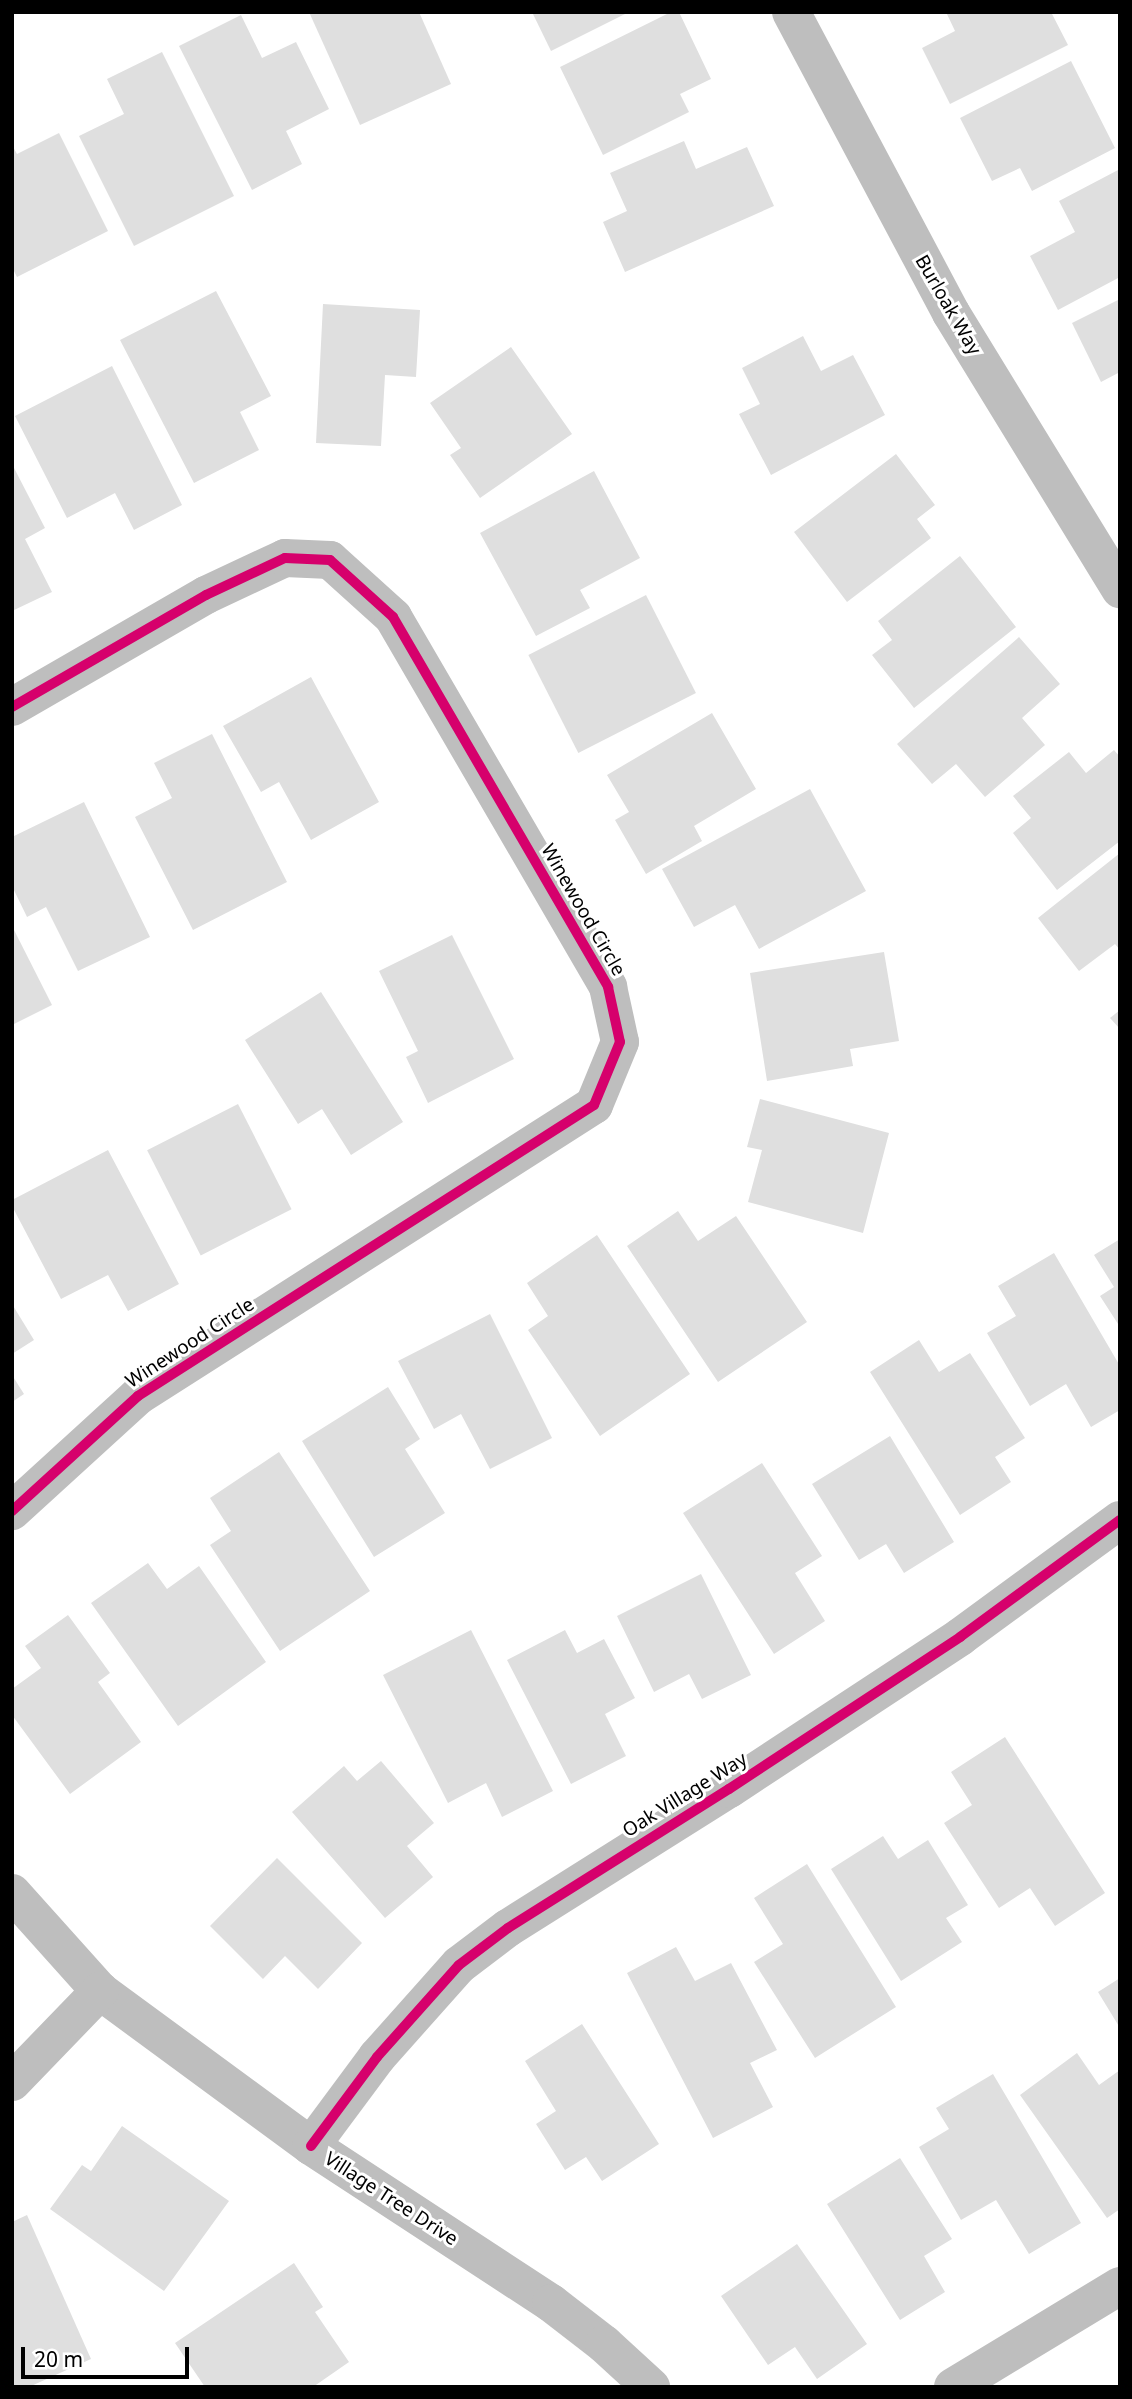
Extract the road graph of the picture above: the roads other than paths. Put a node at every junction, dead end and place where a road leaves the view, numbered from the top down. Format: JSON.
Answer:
{"nodes":[{"id":1,"x":791,"y":12,"type":"edge"},
{"id":2,"x":1120,"y":589,"type":"edge"},
{"id":3,"x":12,"y":707,"type":"edge"},
{"id":4,"x":12,"y":1511,"type":"edge"},
{"id":5,"x":1120,"y":1520,"type":"edge"},
{"id":6,"x":12,"y":1893,"type":"edge"},
{"id":7,"x":100,"y":1991,"type":"junction"},
{"id":8,"x":12,"y":2082,"type":"edge"},
{"id":9,"x":311,"y":2146,"type":"junction"},
{"id":10,"x":1120,"y":2286,"type":"edge"},
{"id":11,"x":651,"y":2387,"type":"edge"},
{"id":12,"x":953,"y":2387,"type":"edge"}],
"edges":[{"from":1,"to":2,"type":"street","name":"Burloak Way"},
{"from":3,"to":4,"type":"street","name":"Winewood Circle"},
{"from":5,"to":9,"type":"street","name":"Oak Village Way"},
{"from":6,"to":7,"type":"street","name":"Village Tree Drive"},
{"from":7,"to":8,"type":"street"},
{"from":7,"to":9,"type":"street","name":"Village Tree Drive"},
{"from":9,"to":11,"type":"street","name":"Village Tree Drive"},
{"from":10,"to":12,"type":"street"}]}
